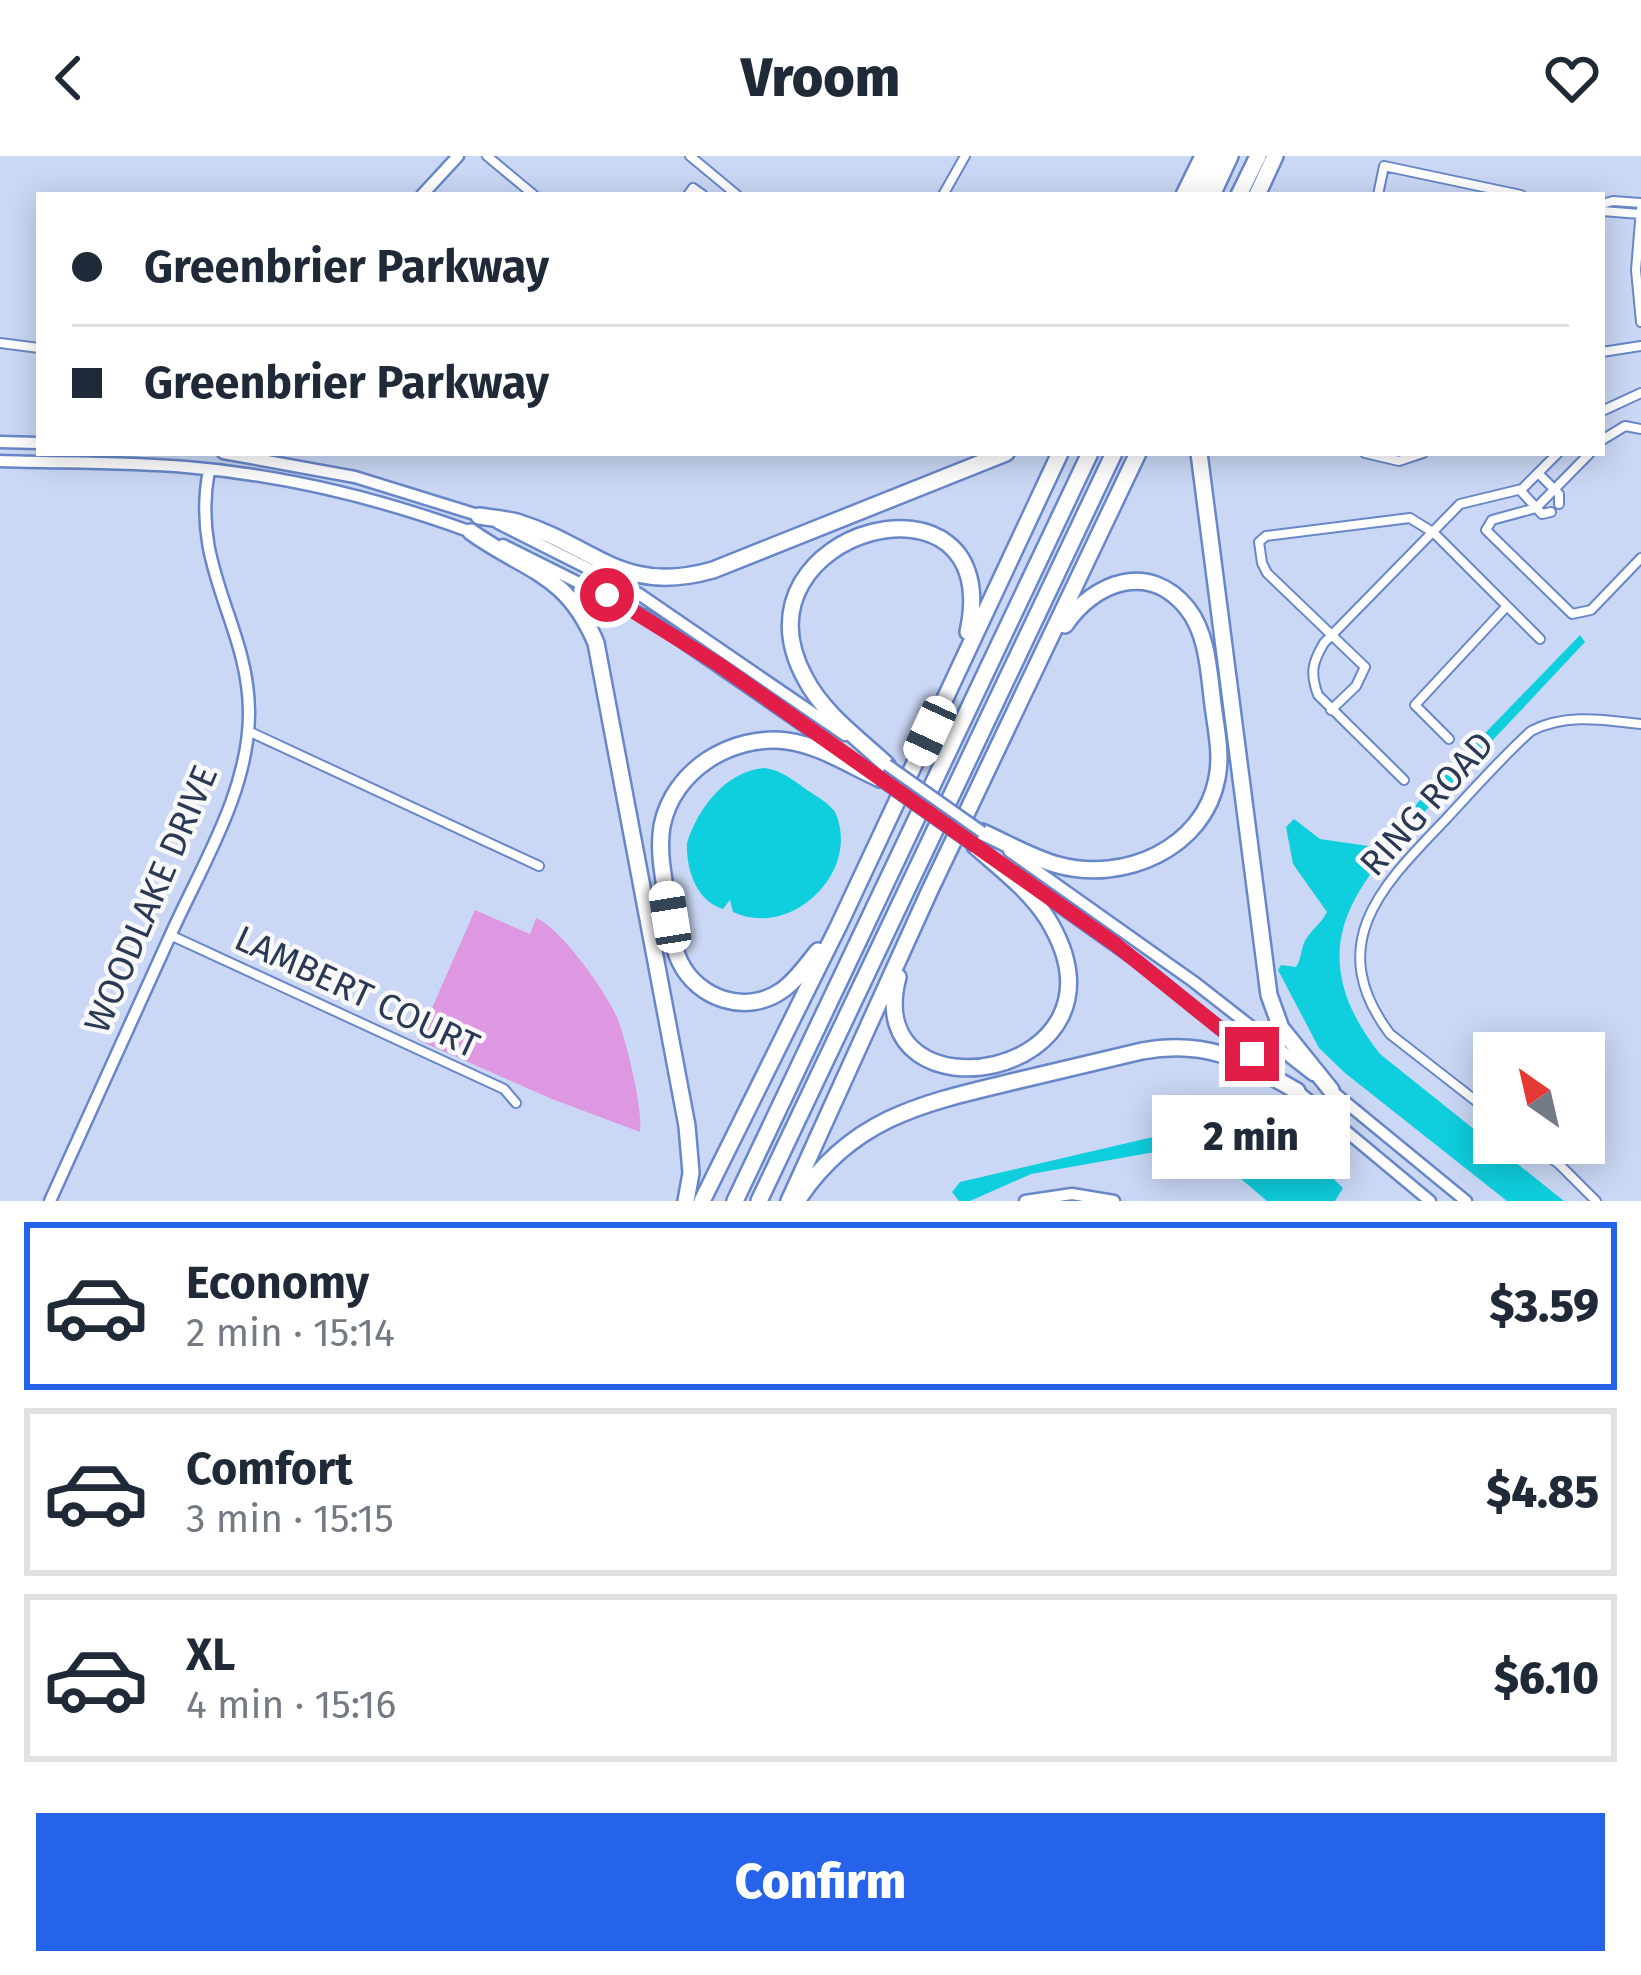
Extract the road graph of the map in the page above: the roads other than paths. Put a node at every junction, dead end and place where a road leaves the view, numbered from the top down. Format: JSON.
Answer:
{"nodes":[{"id":1,"x":458,"y":156,"type":"edge"},
{"id":2,"x":487,"y":156,"type":"edge"},
{"id":3,"x":689,"y":156,"type":"edge"},
{"id":4,"x":965,"y":156,"type":"edge"},
{"id":5,"x":1203,"y":156,"type":"edge"},
{"id":6,"x":1218,"y":156,"type":"edge"},
{"id":7,"x":1230,"y":156,"type":"edge"},
{"id":8,"x":1258,"y":156,"type":"edge"},
{"id":9,"x":1275,"y":156,"type":"edge"},
{"id":10,"x":425,"y":192,"type":"edge"},
{"id":11,"x":531,"y":192,"type":"edge"},
{"id":12,"x":733,"y":192,"type":"edge"},
{"id":13,"x":945,"y":192,"type":"edge"},
{"id":14,"x":1185,"y":192,"type":"edge"},
{"id":15,"x":1200,"y":192,"type":"edge"},
{"id":16,"x":1213,"y":192,"type":"edge"},
{"id":17,"x":1240,"y":192,"type":"edge"},
{"id":18,"x":1258,"y":192,"type":"edge"},
{"id":19,"x":1379,"y":192,"type":"edge"},
{"id":20,"x":1507,"y":192,"type":"edge"},
{"id":21,"x":1605,"y":206,"type":"edge"},
{"id":22,"x":1641,"y":209,"type":"edge"},
{"id":23,"x":1641,"y":322,"type":"edge"},
{"id":24,"x":0,"y":343,"type":"edge"},
{"id":25,"x":1641,"y":346,"type":"edge"},
{"id":26,"x":36,"y":348,"type":"edge"},
{"id":27,"x":1605,"y":352,"type":"edge"},
{"id":28,"x":1641,"y":393,"type":"edge"},
{"id":29,"x":1605,"y":410,"type":"edge"},
{"id":30,"x":1641,"y":429,"type":"edge"},
{"id":31,"x":1605,"y":438,"type":"edge"},
{"id":32,"x":0,"y":442,"type":"edge"},
{"id":33,"x":36,"y":443,"type":"edge"},
{"id":34,"x":207,"y":456,"type":"edge"},
{"id":35,"x":219,"y":456,"type":"edge"},
{"id":36,"x":243,"y":456,"type":"edge"},
{"id":37,"x":264,"y":456,"type":"edge"},
{"id":38,"x":998,"y":456,"type":"edge"},
{"id":39,"x":1059,"y":456,"type":"edge"},
{"id":40,"x":1078,"y":456,"type":"edge"},
{"id":41,"x":1089,"y":456,"type":"edge"},
{"id":42,"x":1101,"y":456,"type":"edge"},
{"id":43,"x":1113,"y":456,"type":"edge"},
{"id":44,"x":1137,"y":456,"type":"edge"},
{"id":45,"x":1199,"y":456,"type":"edge"},
{"id":46,"x":1380,"y":456,"type":"edge"},
{"id":47,"x":1413,"y":456,"type":"edge"},
{"id":48,"x":1555,"y":456,"type":"edge"},
{"id":49,"x":1587,"y":456,"type":"edge"},
{"id":50,"x":52,"y":457,"type":"edge"},
{"id":51,"x":0,"y":460,"type":"edge"},
{"id":52,"x":272,"y":460,"type":"junction"},
{"id":53,"x":210,"y":470,"type":"junction"},
{"id":54,"x":1538,"y":473,"type":"junction"},
{"id":55,"x":1520,"y":490,"type":"junction"},
{"id":56,"x":1555,"y":490,"type":"junction"},
{"id":57,"x":1559,"y":504,"type":"dead end"},
{"id":58,"x":1536,"y":508,"type":"junction"},
{"id":59,"x":1551,"y":512,"type":"dead end"},
{"id":60,"x":479,"y":516,"type":"junction"},
{"id":61,"x":471,"y":532,"type":"junction"},
{"id":62,"x":1434,"y":532,"type":"junction"},
{"id":63,"x":1641,"y":558,"type":"edge"},
{"id":64,"x":1507,"y":606,"type":"junction"},
{"id":65,"x":1334,"y":634,"type":"junction"},
{"id":66,"x":1540,"y":639,"type":"dead end"},
{"id":67,"x":961,"y":664,"type":"junction"},
{"id":68,"x":1026,"y":689,"type":"junction"},
{"id":69,"x":1331,"y":710,"type":"junction"},
{"id":70,"x":1641,"y":724,"type":"edge"},
{"id":71,"x":248,"y":731,"type":"junction"},
{"id":72,"x":1449,"y":739,"type":"dead end"},
{"id":73,"x":883,"y":772,"type":"junction"},
{"id":74,"x":1404,"y":780,"type":"dead end"},
{"id":75,"x":979,"y":839,"type":"junction"},
{"id":76,"x":539,"y":866,"type":"dead end"},
{"id":77,"x":930,"y":890,"type":"junction"},
{"id":78,"x":839,"y":925,"type":"junction"},
{"id":79,"x":170,"y":935,"type":"junction"},
{"id":80,"x":1331,"y":1090,"type":"junction"},
{"id":81,"x":1297,"y":1091,"type":"junction"},
{"id":82,"x":1473,"y":1099,"type":"edge"},
{"id":83,"x":516,"y":1103,"type":"dead end"},
{"id":84,"x":780,"y":1156,"type":"junction"},
{"id":85,"x":1559,"y":1164,"type":"edge"},
{"id":86,"x":50,"y":1201,"type":"edge"},
{"id":87,"x":686,"y":1201,"type":"edge"},
{"id":88,"x":702,"y":1201,"type":"edge"},
{"id":89,"x":725,"y":1201,"type":"edge"},
{"id":90,"x":735,"y":1201,"type":"edge"},
{"id":91,"x":754,"y":1201,"type":"edge"},
{"id":92,"x":770,"y":1201,"type":"edge"},
{"id":93,"x":793,"y":1201,"type":"edge"},
{"id":94,"x":1025,"y":1201,"type":"edge"},
{"id":95,"x":1114,"y":1201,"type":"edge"},
{"id":96,"x":1430,"y":1201,"type":"edge"},
{"id":97,"x":1466,"y":1201,"type":"edge"},
{"id":98,"x":1596,"y":1201,"type":"edge"}],
"edges":[{"from":1,"to":10,"type":"main road"},
{"from":2,"to":11,"type":"street"},
{"from":3,"to":12,"type":"street"},
{"from":4,"to":13,"type":"street"},
{"from":5,"to":14,"type":"highway"},
{"from":6,"to":15,"type":"highway"},
{"from":7,"to":16,"type":"highway"},
{"from":8,"to":17,"type":"highway"},
{"from":9,"to":18,"type":"highway"},
{"from":19,"to":20,"type":"street"},
{"from":21,"to":22,"type":"street"},
{"from":22,"to":23,"type":"street"},
{"from":24,"to":26,"type":"street"},
{"from":25,"to":27,"type":"street"},
{"from":28,"to":29,"type":"street"},
{"from":30,"to":31,"type":"street"},
{"from":32,"to":33,"type":"main road"},
{"from":34,"to":53,"type":"main road","name":"WOODLAKE DRIVE"},
{"from":35,"to":53,"type":"main road","name":"WOODLAKE DRIVE"},
{"from":36,"to":52,"type":"main road"},
{"from":37,"to":52,"type":"main road"},
{"from":38,"to":60,"type":"highway"},
{"from":39,"to":67,"type":"highway"},
{"from":40,"to":89,"type":"highway"},
{"from":41,"to":90,"type":"highway"},
{"from":42,"to":91,"type":"highway"},
{"from":43,"to":84,"type":"highway"},
{"from":44,"to":68,"type":"highway"},
{"from":45,"to":80,"type":"highway"},
{"from":46,"to":47,"type":"street"},
{"from":48,"to":54,"type":"street"},
{"from":49,"to":56,"type":"street"},
{"from":50,"to":51,"type":"main road"},
{"from":50,"to":53,"type":"main road"},
{"from":52,"to":60,"type":"main road"},
{"from":53,"to":61,"type":"main road"},
{"from":53,"to":71,"type":"main road","name":"WOODLAKE DRIVE"},
{"from":54,"to":55,"type":"street"},
{"from":54,"to":56,"type":"street"},
{"from":55,"to":58,"type":"street"},
{"from":55,"to":62,"type":"street"},
{"from":56,"to":57,"type":"street"},
{"from":56,"to":58,"type":"street"},
{"from":58,"to":59,"type":"street"},
{"from":58,"to":63,"type":"street"},
{"from":60,"to":73,"type":"main road"},
{"from":61,"to":73,"type":"main road"},
{"from":61,"to":87,"type":"highway"},
{"from":62,"to":64,"type":"street"},
{"from":62,"to":65,"type":"street"},
{"from":62,"to":65,"type":"street"},
{"from":64,"to":66,"type":"street"},
{"from":64,"to":72,"type":"street"},
{"from":65,"to":69,"type":"street"},
{"from":65,"to":69,"type":"street"},
{"from":67,"to":73,"type":"highway"},
{"from":67,"to":78,"type":"highway"},
{"from":68,"to":75,"type":"highway"},
{"from":68,"to":77,"type":"highway"},
{"from":69,"to":74,"type":"street"},
{"from":70,"to":82,"type":"street","name":"RING ROAD"},
{"from":71,"to":76,"type":"street"},
{"from":71,"to":79,"type":"main road","name":"WOODLAKE DRIVE"},
{"from":73,"to":75,"type":"main road","bridge":true},
{"from":73,"to":78,"type":"highway"},
{"from":75,"to":77,"type":"highway"},
{"from":75,"to":80,"type":"main road"},
{"from":75,"to":81,"type":"main road"},
{"from":77,"to":93,"type":"highway"},
{"from":78,"to":88,"type":"highway"},
{"from":79,"to":83,"type":"street","name":"LAMBERT COURT"},
{"from":79,"to":86,"type":"main road","name":"WOODLAKE DRIVE"},
{"from":80,"to":97,"type":"main road"},
{"from":81,"to":93,"type":"highway"},
{"from":81,"to":96,"type":"main road"},
{"from":84,"to":91,"type":"highway"},
{"from":84,"to":92,"type":"highway"},
{"from":85,"to":98,"type":"street"},
{"from":94,"to":95,"type":"main road"}]}
